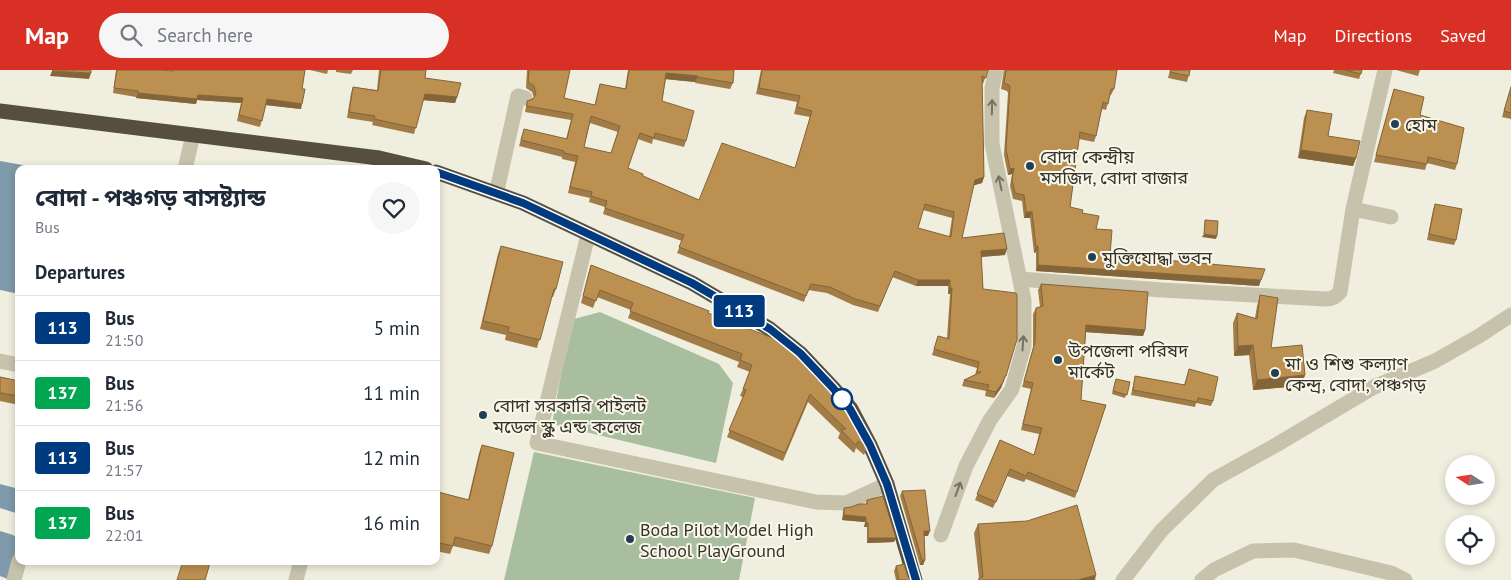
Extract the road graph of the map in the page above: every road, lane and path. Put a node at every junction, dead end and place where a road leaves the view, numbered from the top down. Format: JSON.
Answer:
{"nodes":[{"id":1,"x":996,"y":70,"type":"edge"},
{"id":2,"x":1385,"y":70,"type":"edge"},
{"id":3,"x":525,"y":98,"type":"dead end"},
{"id":4,"x":0,"y":111,"type":"edge"},
{"id":5,"x":193,"y":135,"type":"junction"},
{"id":6,"x":378,"y":164,"type":"edge"},
{"id":7,"x":186,"y":165,"type":"edge"},
{"id":8,"x":440,"y":173,"type":"edge"},
{"id":9,"x":497,"y":190,"type":"dead end"},
{"id":10,"x":1354,"y":209,"type":"junction"},
{"id":11,"x":1391,"y":217,"type":"dead end"},
{"id":12,"x":588,"y":235,"type":"junction"},
{"id":13,"x":1020,"y":279,"type":"junction"},
{"id":14,"x":1511,"y":315,"type":"edge"},
{"id":15,"x":0,"y":361,"type":"edge"},
{"id":16,"x":15,"y":364,"type":"edge"},
{"id":17,"x":887,"y":484,"type":"junction"},
{"id":18,"x":941,"y":535,"type":"dead end"},
{"id":19,"x":18,"y":565,"type":"edge"},
{"id":20,"x":299,"y":565,"type":"edge"},
{"id":21,"x":14,"y":580,"type":"edge"},
{"id":22,"x":296,"y":580,"type":"edge"},
{"id":23,"x":916,"y":580,"type":"edge"},
{"id":24,"x":1123,"y":580,"type":"edge"},
{"id":25,"x":1202,"y":580,"type":"edge"},
{"id":26,"x":1405,"y":580,"type":"edge"}],
"edges":[{"from":13,"to":1,"type":"street","one_way":true},
{"from":2,"to":10,"type":"street"},
{"from":3,"to":9,"type":"street"},
{"from":4,"to":5,"type":"highway"},
{"from":5,"to":6,"type":"highway"},
{"from":5,"to":7,"type":"street"},
{"from":8,"to":12,"type":"highway"},
{"from":10,"to":11,"type":"street"},
{"from":10,"to":13,"type":"street"},
{"from":12,"to":17,"type":"highway"},
{"from":12,"to":17,"type":"street"},
{"from":18,"to":13,"type":"street","one_way":true},
{"from":14,"to":24,"type":"street"},
{"from":15,"to":16,"type":"street"},
{"from":17,"to":23,"type":"highway"},
{"from":19,"to":21,"type":"street"},
{"from":20,"to":22,"type":"street"},
{"from":25,"to":26,"type":"street"}]}
